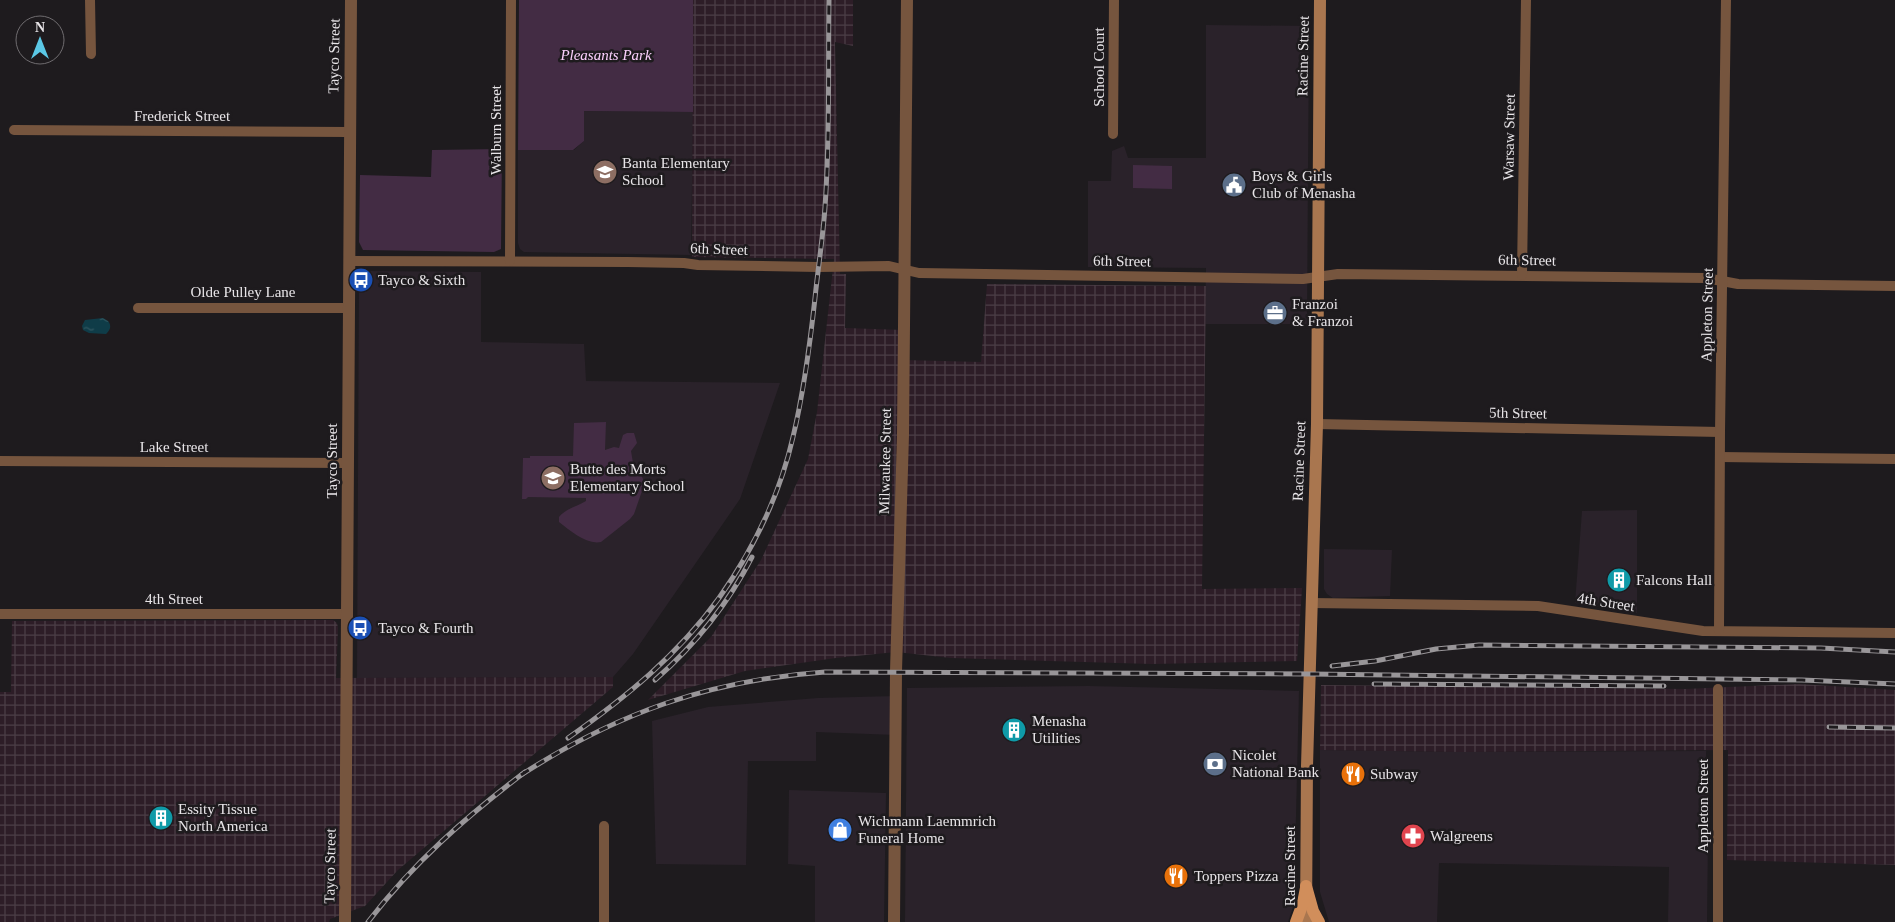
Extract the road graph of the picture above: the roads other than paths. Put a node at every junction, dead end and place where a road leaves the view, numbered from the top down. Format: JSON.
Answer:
{"nodes":[{"id":1,"x":90,"y":0,"type":"edge"},
{"id":2,"x":351,"y":0,"type":"edge"},
{"id":3,"x":512,"y":0,"type":"edge"},
{"id":4,"x":907,"y":0,"type":"edge"},
{"id":5,"x":1114,"y":0,"type":"edge"},
{"id":6,"x":1320,"y":0,"type":"edge"},
{"id":7,"x":1526,"y":0,"type":"edge"},
{"id":8,"x":1726,"y":0,"type":"edge"},
{"id":9,"x":92,"y":54,"type":"dead end"},
{"id":10,"x":14,"y":130,"type":"dead end"},
{"id":11,"x":349,"y":132,"type":"junction"},
{"id":12,"x":1113,"y":134,"type":"dead end"},
{"id":13,"x":349,"y":261,"type":"junction"},
{"id":14,"x":510,"y":261,"type":"junction"},
{"id":15,"x":904,"y":270,"type":"junction"},
{"id":16,"x":1522,"y":275,"type":"junction"},
{"id":17,"x":1317,"y":276,"type":"junction"},
{"id":18,"x":1723,"y":280,"type":"junction"},
{"id":19,"x":1895,"y":286,"type":"edge"},
{"id":20,"x":138,"y":308,"type":"dead end"},
{"id":21,"x":349,"y":308,"type":"junction"},
{"id":22,"x":1317,"y":424,"type":"junction"},
{"id":23,"x":1720,"y":432,"type":"junction"},
{"id":24,"x":1720,"y":457,"type":"junction"},
{"id":25,"x":1895,"y":459,"type":"edge"},
{"id":26,"x":0,"y":461,"type":"edge"},
{"id":27,"x":348,"y":463,"type":"junction"},
{"id":28,"x":1311,"y":603,"type":"junction"},
{"id":29,"x":0,"y":614,"type":"edge"},
{"id":30,"x":348,"y":614,"type":"junction"},
{"id":31,"x":1719,"y":632,"type":"junction"},
{"id":32,"x":1895,"y":634,"type":"edge"},
{"id":33,"x":1718,"y":689,"type":"dead end"},
{"id":34,"x":604,"y":826,"type":"dead end"},
{"id":35,"x":1306,"y":886,"type":"junction"},
{"id":36,"x":345,"y":922,"type":"edge"},
{"id":37,"x":604,"y":922,"type":"edge"},
{"id":38,"x":894,"y":922,"type":"edge"},
{"id":39,"x":1296,"y":922,"type":"edge"},
{"id":40,"x":1306,"y":922,"type":"edge"},
{"id":41,"x":1320,"y":922,"type":"edge"},
{"id":42,"x":1718,"y":922,"type":"edge"}],
"edges":[{"from":1,"to":9,"type":"street"},
{"from":2,"to":11,"type":"street","name":"Tayco Street"},
{"from":3,"to":14,"type":"street","name":"Walburn Street"},
{"from":4,"to":15,"type":"street","name":"Milwaukee Street"},
{"from":5,"to":12,"type":"street","name":"School Court"},
{"from":6,"to":17,"type":"main road","name":"Racine Street"},
{"from":7,"to":16,"type":"street","name":"Warsaw Street"},
{"from":8,"to":18,"type":"street","name":"Appleton Street"},
{"from":10,"to":11,"type":"street","name":"Frederick Street"},
{"from":11,"to":13,"type":"street","name":"Tayco Street"},
{"from":13,"to":14,"type":"street","name":"6th Street"},
{"from":13,"to":21,"type":"street","name":"Tayco Street"},
{"from":14,"to":15,"type":"street","name":"6th Street"},
{"from":15,"to":17,"type":"street","name":"6th Street"},
{"from":15,"to":38,"type":"street","name":"Milwaukee Street"},
{"from":16,"to":17,"type":"street","name":"6th Street"},
{"from":16,"to":18,"type":"street","name":"6th Street"},
{"from":17,"to":22,"type":"main road","name":"Racine Street"},
{"from":18,"to":19,"type":"street","name":"6th Street"},
{"from":18,"to":23,"type":"street","name":"Appleton Street"},
{"from":20,"to":21,"type":"street","name":"Olde Pulley Lane"},
{"from":21,"to":27,"type":"street","name":"Tayco Street"},
{"from":22,"to":23,"type":"street","name":"5th Street"},
{"from":22,"to":28,"type":"main road","name":"Racine Street"},
{"from":23,"to":24,"type":"street","name":"Appleton Street"},
{"from":24,"to":25,"type":"street"},
{"from":24,"to":31,"type":"street","name":"Appleton Street"},
{"from":26,"to":27,"type":"street","name":"Lake Street"},
{"from":27,"to":30,"type":"street","name":"Tayco Street"},
{"from":28,"to":31,"type":"street","name":"4th Street"},
{"from":28,"to":35,"type":"main road","name":"Racine Street"},
{"from":29,"to":30,"type":"street","name":"4th Street"},
{"from":30,"to":36,"type":"street","name":"Tayco Street"},
{"from":31,"to":32,"type":"street","name":"4th Street"},
{"from":33,"to":42,"type":"street","name":"Appleton Street"},
{"from":34,"to":37,"type":"street"},
{"from":35,"to":39,"type":"main road"},
{"from":35,"to":40,"type":"main road","name":"Racine Street"},
{"from":35,"to":41,"type":"main road"}]}
